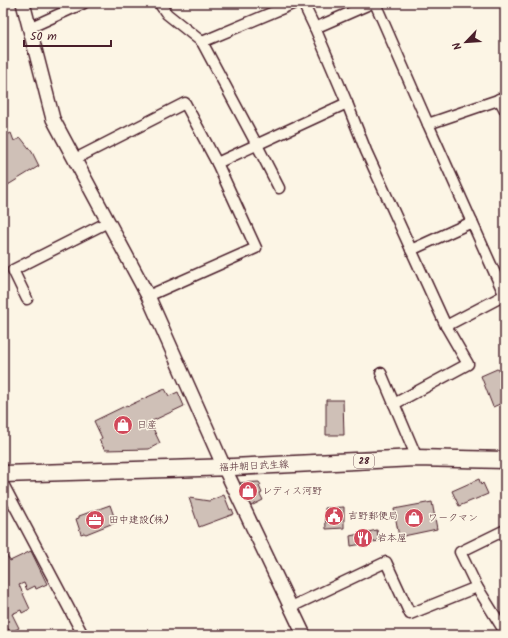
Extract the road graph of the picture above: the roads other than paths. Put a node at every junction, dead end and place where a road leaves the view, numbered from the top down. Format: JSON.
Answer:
{"nodes":[{"id":1,"x":23,"y":3,"type":"edge"},
{"id":2,"x":84,"y":3,"type":"edge"},
{"id":3,"x":159,"y":3,"type":"edge"},
{"id":4,"x":295,"y":3,"type":"edge"},
{"id":5,"x":303,"y":3,"type":"edge"},
{"id":6,"x":373,"y":3,"type":"edge"},
{"id":7,"x":30,"y":28,"type":"junction"},
{"id":8,"x":314,"y":28,"type":"junction"},
{"id":9,"x":202,"y":42,"type":"junction"},
{"id":10,"x":502,"y":97,"type":"edge"},
{"id":11,"x":347,"y":102,"type":"junction"},
{"id":12,"x":505,"y":110,"type":"edge"},
{"id":13,"x":428,"y":124,"type":"junction"},
{"id":14,"x":257,"y":145,"type":"junction"},
{"id":15,"x":75,"y":159,"type":"junction"},
{"id":16,"x":216,"y":163,"type":"junction"},
{"id":17,"x":278,"y":188,"type":"dead end"},
{"id":18,"x":108,"y":222,"type":"junction"},
{"id":19,"x":472,"y":222,"type":"junction"},
{"id":20,"x":411,"y":250,"type":"junction"},
{"id":21,"x":148,"y":296,"type":"junction"},
{"id":22,"x":505,"y":296,"type":"edge"},
{"id":23,"x":27,"y":299,"type":"dead end"},
{"id":24,"x":446,"y":326,"type":"junction"},
{"id":25,"x":381,"y":373,"type":"dead end"},
{"id":26,"x":394,"y":404,"type":"junction"},
{"id":27,"x":417,"y":458,"type":"junction"},
{"id":28,"x":505,"y":460,"type":"edge"},
{"id":29,"x":224,"y":467,"type":"junction"},
{"id":30,"x":3,"y":474,"type":"edge"},
{"id":31,"x":3,"y":484,"type":"edge"},
{"id":32,"x":505,"y":530,"type":"edge"},
{"id":33,"x":477,"y":587,"type":"junction"},
{"id":34,"x":291,"y":607,"type":"junction"},
{"id":35,"x":505,"y":632,"type":"edge"},
{"id":36,"x":83,"y":635,"type":"edge"},
{"id":37,"x":304,"y":635,"type":"edge"},
{"id":38,"x":497,"y":635,"type":"edge"}],
"edges":[{"from":1,"to":7,"type":"street"},
{"from":2,"to":7,"type":"street"},
{"from":3,"to":9,"type":"street"},
{"from":4,"to":9,"type":"street"},
{"from":5,"to":8,"type":"street"},
{"from":6,"to":8,"type":"street"},
{"from":6,"to":13,"type":"street"},
{"from":7,"to":15,"type":"street"},
{"from":8,"to":11,"type":"street"},
{"from":9,"to":14,"type":"street"},
{"from":10,"to":12,"type":"street"},
{"from":10,"to":13,"type":"street"},
{"from":11,"to":14,"type":"street"},
{"from":11,"to":20,"type":"street"},
{"from":13,"to":19,"type":"street"},
{"from":14,"to":16,"type":"street"},
{"from":14,"to":17,"type":"street"},
{"from":15,"to":16,"type":"street"},
{"from":15,"to":18,"type":"street"},
{"from":16,"to":21,"type":"street"},
{"from":18,"to":21,"type":"street"},
{"from":18,"to":23,"type":"street"},
{"from":19,"to":20,"type":"street"},
{"from":19,"to":22,"type":"street"},
{"from":20,"to":24,"type":"street"},
{"from":21,"to":29,"type":"street"},
{"from":22,"to":24,"type":"street"},
{"from":24,"to":26,"type":"street"},
{"from":25,"to":26,"type":"street"},
{"from":26,"to":27,"type":"street"},
{"from":27,"to":28,"type":"main road","name":"福井朝日武生線","number":"28"},
{"from":27,"to":29,"type":"main road","name":"福井朝日武生線","number":"28"},
{"from":29,"to":30,"type":"main road","name":"福井朝日武生線","number":"28"},
{"from":29,"to":34,"type":"street"},
{"from":31,"to":36,"type":"street"},
{"from":32,"to":33,"type":"street"},
{"from":33,"to":34,"type":"street"},
{"from":33,"to":35,"type":"street"},
{"from":34,"to":37,"type":"street"},
{"from":35,"to":38,"type":"street"}]}
